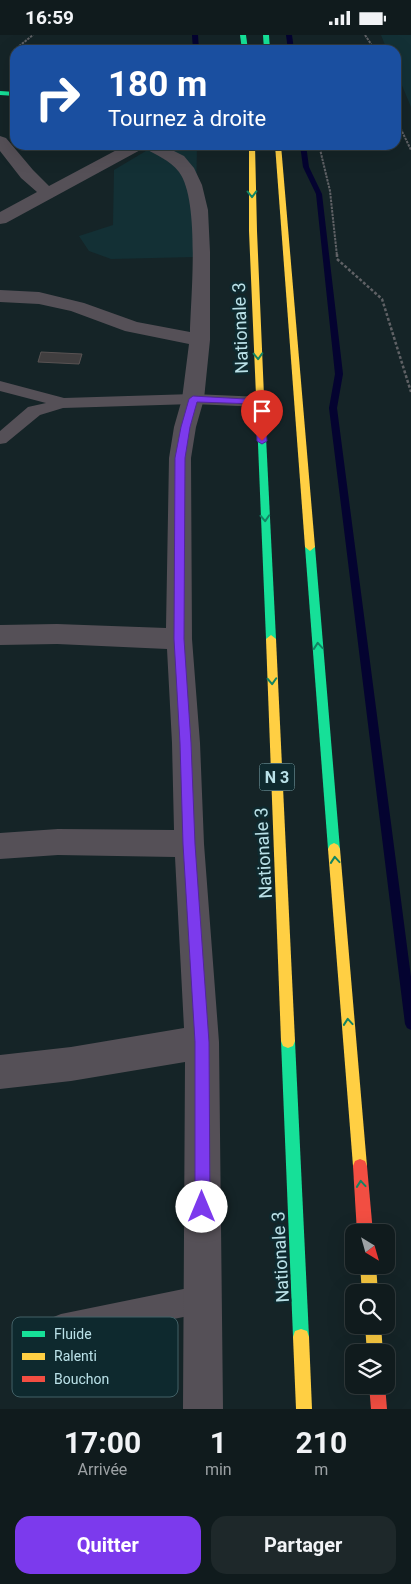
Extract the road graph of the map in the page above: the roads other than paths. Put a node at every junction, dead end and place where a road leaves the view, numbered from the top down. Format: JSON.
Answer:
{"nodes":[{"id":1,"x":0,"y":141,"type":"edge"},
{"id":2,"x":129,"y":150,"type":"edge"},
{"id":3,"x":159,"y":150,"type":"edge"},
{"id":4,"x":252,"y":150,"type":"edge"},
{"id":5,"x":278,"y":150,"type":"edge"},
{"id":6,"x":47,"y":193,"type":"junction"},
{"id":7,"x":0,"y":219,"type":"edge"},
{"id":8,"x":0,"y":296,"type":"edge"},
{"id":9,"x":200,"y":340,"type":"junction"},
{"id":10,"x":0,"y":386,"type":"edge"},
{"id":11,"x":193,"y":399,"type":"junction"},
{"id":12,"x":260,"y":401,"type":"junction"},
{"id":13,"x":63,"y":403,"type":"junction"},
{"id":14,"x":0,"y":439,"type":"edge"},
{"id":15,"x":0,"y":635,"type":"edge"},
{"id":16,"x":179,"y":639,"type":"junction"},
{"id":17,"x":189,"y":844,"type":"junction"},
{"id":18,"x":0,"y":846,"type":"edge"},
{"id":19,"x":202,"y":1042,"type":"junction"},
{"id":20,"x":0,"y":1072,"type":"edge"},
{"id":21,"x":364,"y":1224,"type":"edge"},
{"id":22,"x":203,"y":1299,"type":"junction"},
{"id":23,"x":115,"y":1317,"type":"edge"},
{"id":24,"x":378,"y":1394,"type":"edge"},
{"id":25,"x":203,"y":1409,"type":"edge"},
{"id":26,"x":304,"y":1409,"type":"edge"},
{"id":27,"x":379,"y":1409,"type":"edge"}],
"edges":[{"from":1,"to":6,"type":"street"},
{"from":2,"to":6,"type":"street"},
{"from":3,"to":9,"type":"street"},
{"from":4,"to":12,"type":"main road","name":"Nationale 3","number":"N 3","one_way":true},
{"from":21,"to":5,"type":"main road","one_way":true},
{"from":6,"to":7,"type":"street"},
{"from":8,"to":9,"type":"street"},
{"from":9,"to":11,"type":"street"},
{"from":10,"to":13,"type":"lane"},
{"from":11,"to":12,"type":"lane"},
{"from":11,"to":13,"type":"lane"},
{"from":11,"to":16,"type":"street"},
{"from":12,"to":26,"type":"main road","name":"Nationale 3","number":"N 3","one_way":true},
{"from":13,"to":14,"type":"lane"},
{"from":15,"to":16,"type":"street"},
{"from":16,"to":17,"type":"street"},
{"from":17,"to":18,"type":"street"},
{"from":17,"to":19,"type":"street"},
{"from":19,"to":20,"type":"street"},
{"from":19,"to":22,"type":"street"},
{"from":22,"to":23,"type":"lane"},
{"from":22,"to":25,"type":"street"},
{"from":24,"to":27,"type":"main road"}]}
